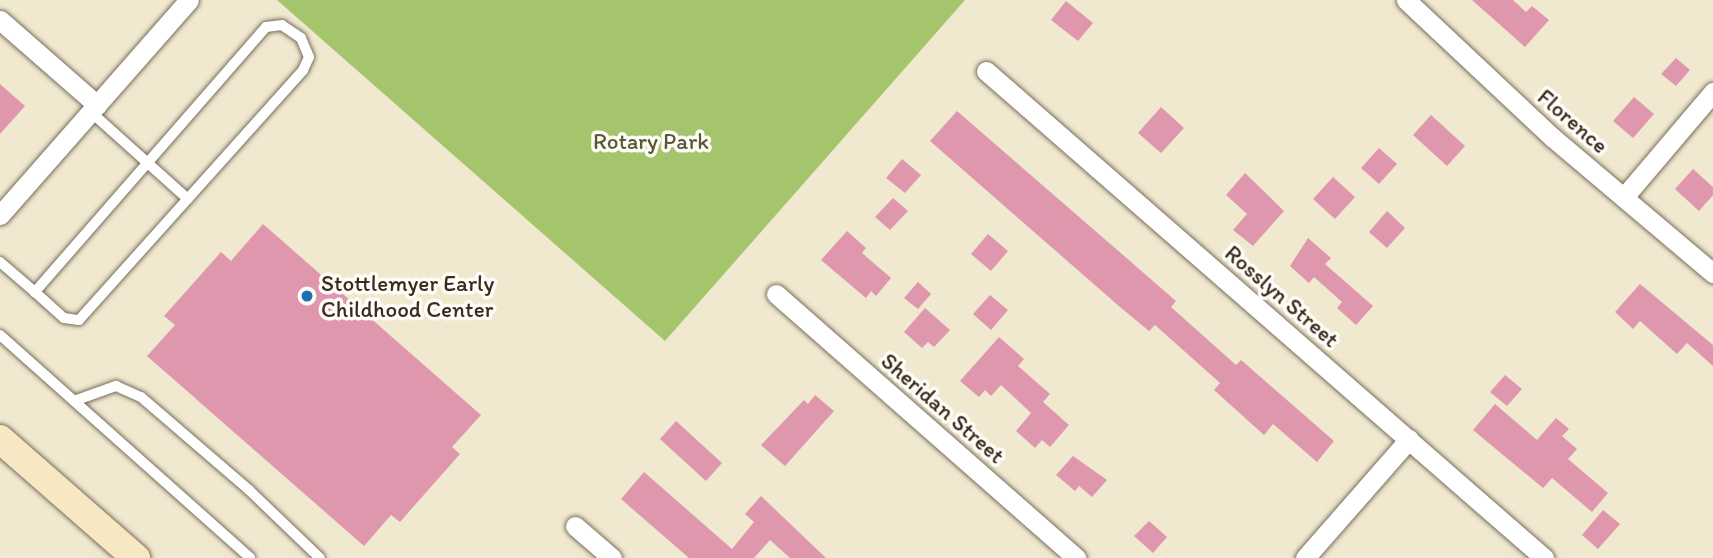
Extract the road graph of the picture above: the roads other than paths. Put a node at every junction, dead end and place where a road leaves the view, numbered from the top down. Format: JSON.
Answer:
{"nodes":[{"id":1,"x":189,"y":0,"type":"edge"},
{"id":2,"x":1406,"y":0,"type":"edge"},
{"id":3,"x":0,"y":20,"type":"edge"},
{"id":4,"x":986,"y":71,"type":"dead end"},
{"id":5,"x":1713,"y":92,"type":"edge"},
{"id":6,"x":94,"y":108,"type":"junction"},
{"id":7,"x":148,"y":162,"type":"junction"},
{"id":8,"x":1624,"y":197,"type":"junction"},
{"id":9,"x":188,"y":199,"type":"junction"},
{"id":10,"x":0,"y":215,"type":"edge"},
{"id":11,"x":0,"y":262,"type":"edge"},
{"id":12,"x":1713,"y":273,"type":"edge"},
{"id":13,"x":34,"y":292,"type":"junction"},
{"id":14,"x":776,"y":294,"type":"dead end"},
{"id":15,"x":0,"y":335,"type":"edge"},
{"id":16,"x":74,"y":401,"type":"junction"},
{"id":17,"x":0,"y":439,"type":"edge"},
{"id":18,"x":1409,"y":439,"type":"junction"},
{"id":19,"x":575,"y":526,"type":"dead end"},
{"id":20,"x":136,"y":558,"type":"edge"},
{"id":21,"x":250,"y":558,"type":"edge"},
{"id":22,"x":320,"y":558,"type":"edge"},
{"id":23,"x":612,"y":558,"type":"edge"},
{"id":24,"x":1077,"y":558,"type":"edge"},
{"id":25,"x":1306,"y":558,"type":"edge"},
{"id":26,"x":1544,"y":558,"type":"edge"}],
"edges":[{"from":1,"to":6,"type":"street"},
{"from":2,"to":8,"type":"street","name":"Florence"},
{"from":3,"to":6,"type":"street"},
{"from":4,"to":18,"type":"street","name":"Rosslyn Street"},
{"from":5,"to":8,"type":"street"},
{"from":6,"to":7,"type":"lane"},
{"from":6,"to":10,"type":"street"},
{"from":7,"to":9,"type":"lane"},
{"from":7,"to":9,"type":"lane"},
{"from":7,"to":13,"type":"lane"},
{"from":8,"to":12,"type":"street","name":"Florence"},
{"from":9,"to":13,"type":"lane"},
{"from":11,"to":13,"type":"lane"},
{"from":14,"to":24,"type":"street","name":"Sheridan Street"},
{"from":15,"to":16,"type":"lane"},
{"from":16,"to":21,"type":"lane"},
{"from":16,"to":22,"type":"lane"},
{"from":17,"to":20,"type":"street"},
{"from":18,"to":25,"type":"street"},
{"from":18,"to":26,"type":"street","name":"Rosslyn Street"},
{"from":19,"to":23,"type":"street"}]}
